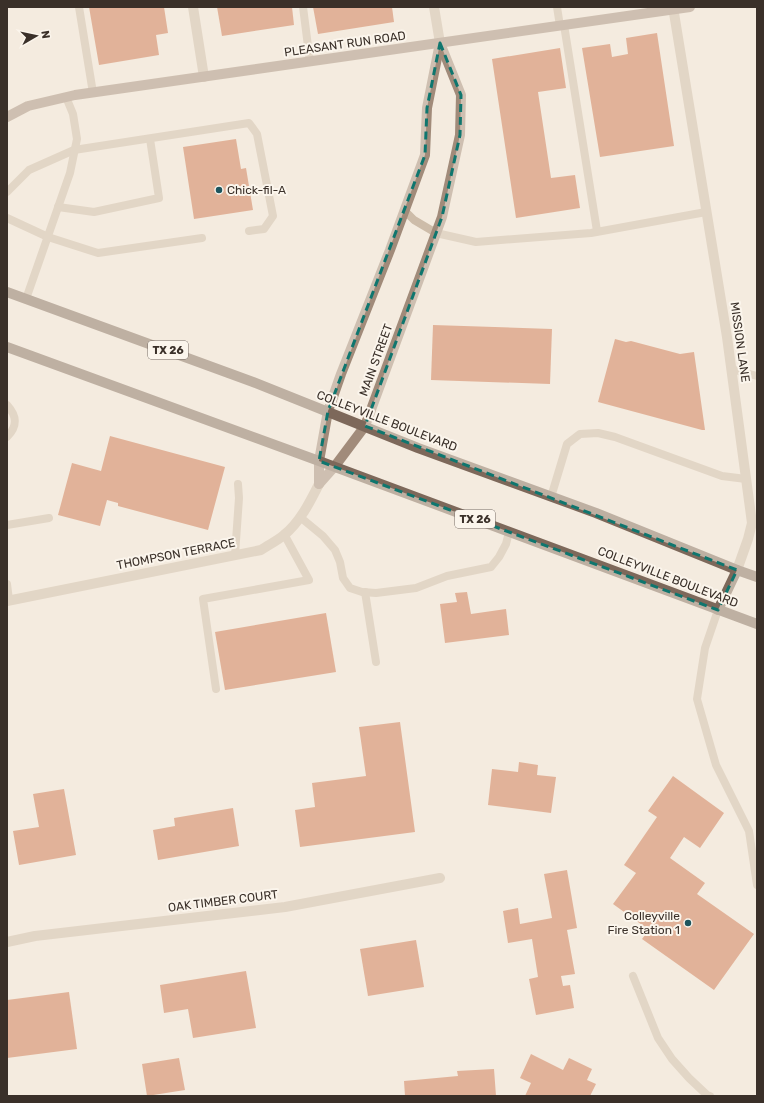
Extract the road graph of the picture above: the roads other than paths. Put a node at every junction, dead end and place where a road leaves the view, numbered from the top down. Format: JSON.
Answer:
{"nodes":[{"id":1,"x":79,"y":7,"type":"edge"},
{"id":2,"x":193,"y":7,"type":"edge"},
{"id":3,"x":303,"y":7,"type":"edge"},
{"id":4,"x":434,"y":7,"type":"edge"},
{"id":5,"x":557,"y":7,"type":"edge"},
{"id":6,"x":690,"y":7,"type":"edge"},
{"id":7,"x":674,"y":8,"type":"edge"},
{"id":8,"x":562,"y":25,"type":"junction"},
{"id":9,"x":440,"y":43,"type":"junction"},
{"id":10,"x":310,"y":62,"type":"junction"},
{"id":11,"x":204,"y":77,"type":"junction"},
{"id":12,"x":93,"y":93,"type":"junction"},
{"id":13,"x":66,"y":97,"type":"junction"},
{"id":14,"x":7,"y":117,"type":"edge"},
{"id":15,"x":150,"y":138,"type":"junction"},
{"id":16,"x":74,"y":150,"type":"junction"},
{"id":17,"x":7,"y":192,"type":"edge"},
{"id":18,"x":58,"y":207,"type":"junction"},
{"id":19,"x":405,"y":210,"type":"junction"},
{"id":20,"x":706,"y":212,"type":"junction"},
{"id":21,"x":7,"y":218,"type":"edge"},
{"id":22,"x":249,"y":231,"type":"dead end"},
{"id":23,"x":597,"y":231,"type":"junction"},
{"id":24,"x":436,"y":232,"type":"junction"},
{"id":25,"x":48,"y":237,"type":"junction"},
{"id":26,"x":202,"y":238,"type":"dead end"},
{"id":27,"x":7,"y":292,"type":"edge"},
{"id":28,"x":26,"y":299,"type":"junction"},
{"id":29,"x":7,"y":347,"type":"edge"},
{"id":30,"x":731,"y":369,"type":"junction"},
{"id":31,"x":757,"y":376,"type":"edge"},
{"id":32,"x":7,"y":405,"type":"edge"},
{"id":33,"x":328,"y":411,"type":"junction"},
{"id":34,"x":365,"y":426,"type":"junction"},
{"id":35,"x":7,"y":437,"type":"edge"},
{"id":36,"x":319,"y":460,"type":"junction"},
{"id":37,"x":335,"y":466,"type":"junction"},
{"id":38,"x":746,"y":479,"type":"junction"},
{"id":39,"x":238,"y":484,"type":"dead end"},
{"id":40,"x":319,"y":484,"type":"junction"},
{"id":41,"x":752,"y":495,"type":"edge"},
{"id":42,"x":550,"y":497,"type":"junction"},
{"id":43,"x":300,"y":517,"type":"junction"},
{"id":44,"x":49,"y":518,"type":"dead end"},
{"id":45,"x":7,"y":525,"type":"edge"},
{"id":46,"x":509,"y":532,"type":"junction"},
{"id":47,"x":284,"y":534,"type":"junction"},
{"id":48,"x":235,"y":556,"type":"junction"},
{"id":49,"x":737,"y":570,"type":"junction"},
{"id":50,"x":757,"y":577,"type":"edge"},
{"id":51,"x":7,"y":584,"type":"edge"},
{"id":52,"x":365,"y":592,"type":"junction"},
{"id":53,"x":8,"y":600,"type":"edge"},
{"id":54,"x":718,"y":610,"type":"junction"},
{"id":55,"x":757,"y":624,"type":"edge"},
{"id":56,"x":376,"y":662,"type":"dead end"},
{"id":57,"x":216,"y":689,"type":"dead end"},
{"id":58,"x":440,"y":878,"type":"dead end"},
{"id":59,"x":757,"y":885,"type":"edge"},
{"id":60,"x":7,"y":942,"type":"edge"},
{"id":61,"x":633,"y":976,"type":"dead end"},
{"id":62,"x":710,"y":1096,"type":"edge"}],
"edges":[{"from":1,"to":12,"type":"lane"},
{"from":2,"to":11,"type":"street"},
{"from":3,"to":10,"type":"lane"},
{"from":4,"to":9,"type":"street","name":"MAIN STREET"},
{"from":5,"to":8,"type":"lane"},
{"from":6,"to":7,"type":"street","name":"PLEASANT RUN ROAD"},
{"from":7,"to":8,"type":"street","name":"PLEASANT RUN ROAD"},
{"from":7,"to":20,"type":"street","name":"MISSION LANE"},
{"from":8,"to":9,"type":"street","name":"PLEASANT RUN ROAD"},
{"from":8,"to":23,"type":"lane"},
{"from":9,"to":10,"type":"street","name":"PLEASANT RUN ROAD"},
{"from":9,"to":19,"type":"street","name":"MAIN STREET"},
{"from":9,"to":24,"type":"street","name":"MAIN STREET"},
{"from":10,"to":11,"type":"street","name":"PLEASANT RUN ROAD"},
{"from":11,"to":12,"type":"street","name":"PLEASANT RUN ROAD"},
{"from":12,"to":13,"type":"street","name":"PLEASANT RUN ROAD"},
{"from":13,"to":14,"type":"street","name":"PLEASANT RUN ROAD"},
{"from":13,"to":16,"type":"lane"},
{"from":15,"to":16,"type":"lane"},
{"from":15,"to":18,"type":"lane"},
{"from":15,"to":22,"type":"lane"},
{"from":16,"to":17,"type":"lane"},
{"from":16,"to":18,"type":"lane"},
{"from":18,"to":25,"type":"lane"},
{"from":19,"to":24,"type":"lane"},
{"from":19,"to":33,"type":"street","name":"MAIN STREET"},
{"from":20,"to":23,"type":"lane"},
{"from":20,"to":30,"type":"street","name":"MISSION LANE"},
{"from":21,"to":25,"type":"lane"},
{"from":23,"to":24,"type":"lane"},
{"from":24,"to":34,"type":"street","name":"MAIN STREET"},
{"from":25,"to":26,"type":"lane"},
{"from":25,"to":28,"type":"lane"},
{"from":27,"to":28,"type":"main road","name":"COLLEYVILLE BOULEVARD","number":"TX 26"},
{"from":28,"to":33,"type":"main road","name":"COLLEYVILLE BOULEVARD","number":"TX 26"},
{"from":29,"to":36,"type":"main road","name":"COLLEYVILLE BOULEVARD","number":"TX 26"},
{"from":30,"to":31,"type":"lane"},
{"from":30,"to":38,"type":"street","name":"MISSION LANE"},
{"from":32,"to":35,"type":"lane"},
{"from":33,"to":34,"type":"main road","name":"COLLEYVILLE BOULEVARD","number":"TX 26"},
{"from":33,"to":36,"type":"street","name":"MAIN STREET"},
{"from":34,"to":37,"type":"street","name":"MAIN STREET"},
{"from":34,"to":42,"type":"main road","name":"COLLEYVILLE BOULEVARD","number":"TX 26"},
{"from":36,"to":37,"type":"main road","name":"COLLEYVILLE BOULEVARD","number":"TX 26"},
{"from":36,"to":40,"type":"street","name":"MAIN STREET"},
{"from":37,"to":40,"type":"street","name":"MAIN STREET"},
{"from":37,"to":46,"type":"main road","name":"COLLEYVILLE BOULEVARD","number":"TX 26"},
{"from":38,"to":41,"type":"street","name":"MISSION LANE"},
{"from":38,"to":42,"type":"lane"},
{"from":39,"to":48,"type":"lane"},
{"from":40,"to":43,"type":"street","name":"THOMPSON TERRACE"},
{"from":41,"to":49,"type":"street","name":"MISSION LANE"},
{"from":42,"to":49,"type":"main road","name":"COLLEYVILLE BOULEVARD","number":"TX 26"},
{"from":43,"to":47,"type":"street","name":"THOMPSON TERRACE"},
{"from":43,"to":52,"type":"lane"},
{"from":44,"to":45,"type":"lane"},
{"from":46,"to":52,"type":"lane"},
{"from":46,"to":54,"type":"main road","name":"COLLEYVILLE BOULEVARD","number":"TX 26"},
{"from":47,"to":48,"type":"street","name":"THOMPSON TERRACE"},
{"from":47,"to":57,"type":"lane"},
{"from":48,"to":53,"type":"street","name":"THOMPSON TERRACE"},
{"from":49,"to":50,"type":"main road","name":"COLLEYVILLE BOULEVARD","number":"TX 26"},
{"from":49,"to":54,"type":"main road"},
{"from":51,"to":53,"type":"lane"},
{"from":52,"to":56,"type":"lane"},
{"from":54,"to":55,"type":"main road","name":"COLLEYVILLE BOULEVARD","number":"TX 26"},
{"from":54,"to":59,"type":"lane"},
{"from":58,"to":60,"type":"street","name":"OAK TIMBER COURT"},
{"from":61,"to":62,"type":"lane"}]}
